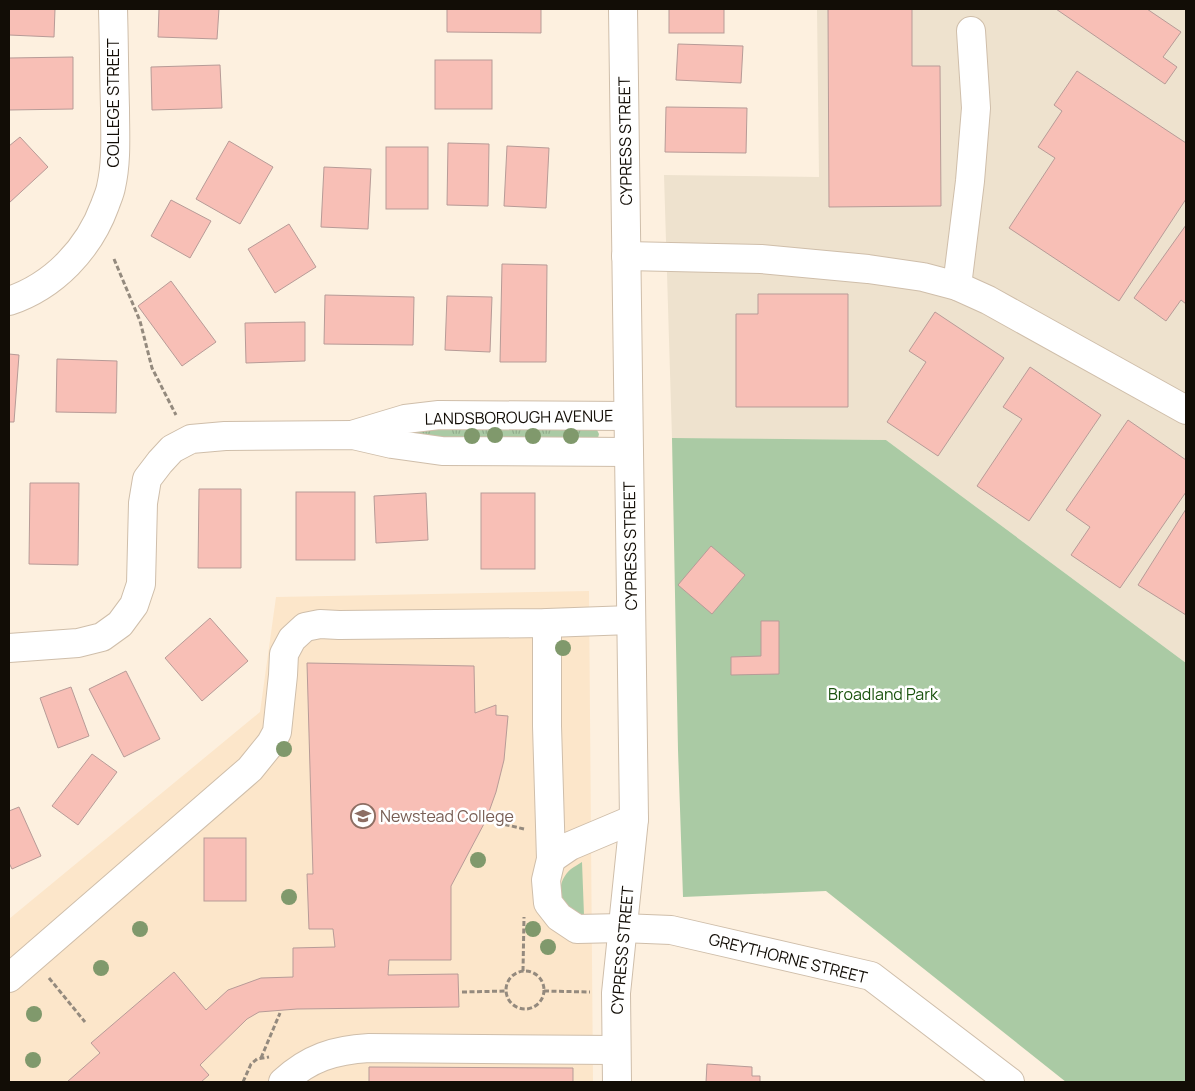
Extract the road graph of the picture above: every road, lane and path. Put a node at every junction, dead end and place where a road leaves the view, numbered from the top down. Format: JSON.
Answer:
{"nodes":[{"id":1,"x":113,"y":9,"type":"edge"},
{"id":2,"x":623,"y":9,"type":"edge"},
{"id":3,"x":972,"y":31,"type":"dead end"},
{"id":4,"x":626,"y":256,"type":"junction"},
{"id":5,"x":114,"y":259,"type":"dead end"},
{"id":6,"x":957,"y":286,"type":"junction"},
{"id":7,"x":9,"y":301,"type":"edge"},
{"id":8,"x":1186,"y":410,"type":"edge"},
{"id":9,"x":628,"y":416,"type":"junction"},
{"id":10,"x":353,"y":435,"type":"junction"},
{"id":11,"x":191,"y":439,"type":"junction"},
{"id":12,"x":629,"y":452,"type":"junction"},
{"id":13,"x":631,"y":620,"type":"junction"},
{"id":14,"x":547,"y":623,"type":"junction"},
{"id":15,"x":9,"y":648,"type":"edge"},
{"id":16,"x":634,"y":819,"type":"junction"},
{"id":17,"x":551,"y":859,"type":"junction"},
{"id":18,"x":622,"y":928,"type":"junction"},
{"id":19,"x":32,"y":958,"type":"junction"},
{"id":20,"x":9,"y":978,"type":"edge"},
{"id":21,"x":507,"y":991,"type":"junction"},
{"id":22,"x":544,"y":991,"type":"junction"},
{"id":23,"x":462,"y":992,"type":"dead end"},
{"id":24,"x":616,"y":992,"type":"junction"},
{"id":25,"x":280,"y":1014,"type":"dead end"},
{"id":26,"x":85,"y":1022,"type":"dead end"},
{"id":27,"x":616,"y":1050,"type":"junction"},
{"id":28,"x":261,"y":1059,"type":"dead end"},
{"id":29,"x":284,"y":1082,"type":"edge"},
{"id":30,"x":617,"y":1082,"type":"edge"},
{"id":31,"x":1010,"y":1082,"type":"edge"}],
"edges":[{"from":1,"to":7,"type":"street","name":"COLLEGE STREET"},
{"from":2,"to":4,"type":"street","name":"CYPRESS STREET"},
{"from":3,"to":6,"type":"street"},
{"from":4,"to":6,"type":"street"},
{"from":4,"to":9,"type":"street","name":"CYPRESS STREET"},
{"from":5,"to":11,"type":"path"},
{"from":6,"to":8,"type":"street"},
{"from":9,"to":10,"type":"street","name":"LANDSBOROUGH AVENUE"},
{"from":9,"to":12,"type":"street","name":"CYPRESS STREET"},
{"from":10,"to":11,"type":"street","name":"LANDSBOROUGH AVENUE"},
{"from":10,"to":12,"type":"street","name":"LANDSBOROUGH AVENUE"},
{"from":11,"to":15,"type":"street","name":"LANDSBOROUGH AVENUE"},
{"from":12,"to":13,"type":"street","name":"CYPRESS STREET"},
{"from":13,"to":14,"type":"street"},
{"from":13,"to":16,"type":"street","name":"CYPRESS STREET"},
{"from":14,"to":17,"type":"street","name":"GREYTHORNE STREET"},
{"from":14,"to":19,"type":"street"},
{"from":16,"to":17,"type":"street"},
{"from":16,"to":18,"type":"street","name":"CYPRESS STREET"},
{"from":17,"to":18,"type":"street","name":"GREYTHORNE STREET"},
{"from":18,"to":24,"type":"street","name":"CYPRESS STREET"},
{"from":18,"to":31,"type":"street","name":"GREYTHORNE STREET"},
{"from":19,"to":20,"type":"street"},
{"from":19,"to":26,"type":"path"},
{"from":21,"to":22,"type":"path"},
{"from":21,"to":22,"type":"path"},
{"from":21,"to":23,"type":"path"},
{"from":22,"to":24,"type":"path"},
{"from":24,"to":27,"type":"street","name":"CYPRESS STREET"},
{"from":25,"to":28,"type":"path"},
{"from":27,"to":29,"type":"street"},
{"from":27,"to":30,"type":"street","name":"CYPRESS STREET"}]}
